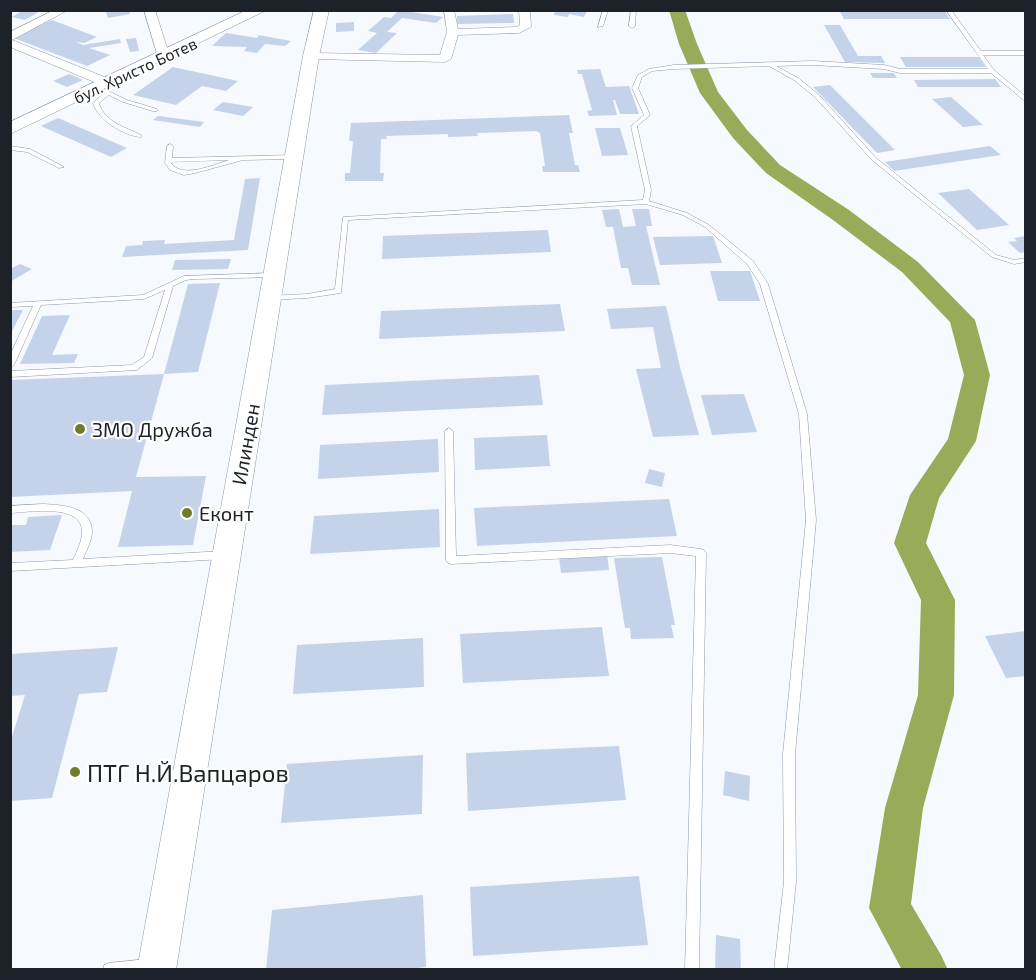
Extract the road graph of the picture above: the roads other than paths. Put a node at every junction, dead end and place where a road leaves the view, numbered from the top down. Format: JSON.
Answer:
{"nodes":[{"id":1,"x":63,"y":10,"type":"edge"},
{"id":2,"x":149,"y":10,"type":"edge"},
{"id":3,"x":260,"y":10,"type":"edge"},
{"id":4,"x":449,"y":10,"type":"edge"},
{"id":5,"x":524,"y":10,"type":"edge"},
{"id":6,"x":606,"y":10,"type":"edge"},
{"id":7,"x":634,"y":10,"type":"edge"},
{"id":8,"x":948,"y":10,"type":"edge"},
{"id":9,"x":317,"y":15,"type":"edge"},
{"id":10,"x":600,"y":26,"type":"dead end"},
{"id":11,"x":632,"y":26,"type":"dead end"},
{"id":12,"x":453,"y":32,"type":"junction"},
{"id":13,"x":10,"y":37,"type":"edge"},
{"id":14,"x":10,"y":43,"type":"edge"},
{"id":15,"x":979,"y":53,"type":"junction"},
{"id":16,"x":1026,"y":53,"type":"edge"},
{"id":17,"x":311,"y":56,"type":"junction"},
{"id":18,"x":164,"y":57,"type":"junction"},
{"id":19,"x":769,"y":63,"type":"junction"},
{"id":20,"x":992,"y":71,"type":"junction"},
{"id":21,"x":104,"y":88,"type":"junction"},
{"id":22,"x":1026,"y":100,"type":"edge"},
{"id":23,"x":155,"y":110,"type":"dead end"},
{"id":24,"x":13,"y":125,"type":"edge"},
{"id":25,"x":139,"y":136,"type":"dead end"},
{"id":26,"x":170,"y":146,"type":"dead end"},
{"id":27,"x":10,"y":148,"type":"edge"},
{"id":28,"x":294,"y":158,"type":"junction"},
{"id":29,"x":241,"y":159,"type":"junction"},
{"id":30,"x":169,"y":160,"type":"junction"},
{"id":31,"x":61,"y":167,"type":"dead end"},
{"id":32,"x":646,"y":202,"type":"junction"},
{"id":33,"x":1026,"y":260,"type":"edge"},
{"id":34,"x":170,"y":286,"type":"junction"},
{"id":35,"x":272,"y":286,"type":"junction"},
{"id":36,"x":38,"y":303,"type":"junction"},
{"id":37,"x":10,"y":305,"type":"edge"},
{"id":38,"x":10,"y":365,"type":"edge"},
{"id":39,"x":10,"y":374,"type":"edge"},
{"id":40,"x":449,"y":431,"type":"dead end"},
{"id":41,"x":10,"y":510,"type":"edge"},
{"id":42,"x":226,"y":555,"type":"junction"},
{"id":43,"x":77,"y":563,"type":"junction"},
{"id":44,"x":10,"y":567,"type":"edge"},
{"id":45,"x":156,"y":968,"type":"edge"},
{"id":46,"x":109,"y":969,"type":"edge"},
{"id":47,"x":692,"y":969,"type":"edge"},
{"id":48,"x":780,"y":969,"type":"edge"}],
"edges":[{"from":1,"to":13,"type":"street"},
{"from":2,"to":18,"type":"street"},
{"from":3,"to":18,"type":"street","name":"бул. Христо Ботев"},
{"from":4,"to":12,"type":"street"},
{"from":5,"to":12,"type":"street"},
{"from":6,"to":10,"type":"lane"},
{"from":7,"to":11,"type":"lane"},
{"from":8,"to":15,"type":"lane"},
{"from":9,"to":17,"type":"street","name":"Илинден"},
{"from":12,"to":17,"type":"street"},
{"from":14,"to":21,"type":"street"},
{"from":15,"to":16,"type":"lane"},
{"from":15,"to":20,"type":"lane"},
{"from":17,"to":28,"type":"street","name":"Илинден"},
{"from":18,"to":21,"type":"street","name":"бул. Христо Ботев"},
{"from":19,"to":20,"type":"lane"},
{"from":19,"to":32,"type":"lane"},
{"from":19,"to":33,"type":"lane"},
{"from":20,"to":22,"type":"lane"},
{"from":21,"to":23,"type":"lane"},
{"from":21,"to":24,"type":"street","name":"бул. Христо Ботев"},
{"from":21,"to":25,"type":"lane"},
{"from":26,"to":30,"type":"lane"},
{"from":27,"to":31,"type":"lane"},
{"from":28,"to":29,"type":"lane"},
{"from":28,"to":35,"type":"street","name":"Илинден"},
{"from":29,"to":30,"type":"lane"},
{"from":29,"to":30,"type":"lane"},
{"from":32,"to":35,"type":"lane"},
{"from":32,"to":48,"type":"lane"},
{"from":34,"to":35,"type":"lane"},
{"from":34,"to":36,"type":"lane"},
{"from":34,"to":39,"type":"lane"},
{"from":35,"to":42,"type":"street","name":"Илинден"},
{"from":36,"to":37,"type":"lane"},
{"from":36,"to":38,"type":"lane"},
{"from":40,"to":47,"type":"lane"},
{"from":41,"to":43,"type":"lane"},
{"from":42,"to":43,"type":"lane"},
{"from":42,"to":45,"type":"street","name":"Илинден"},
{"from":43,"to":44,"type":"lane"},
{"from":45,"to":46,"type":"lane"}]}
